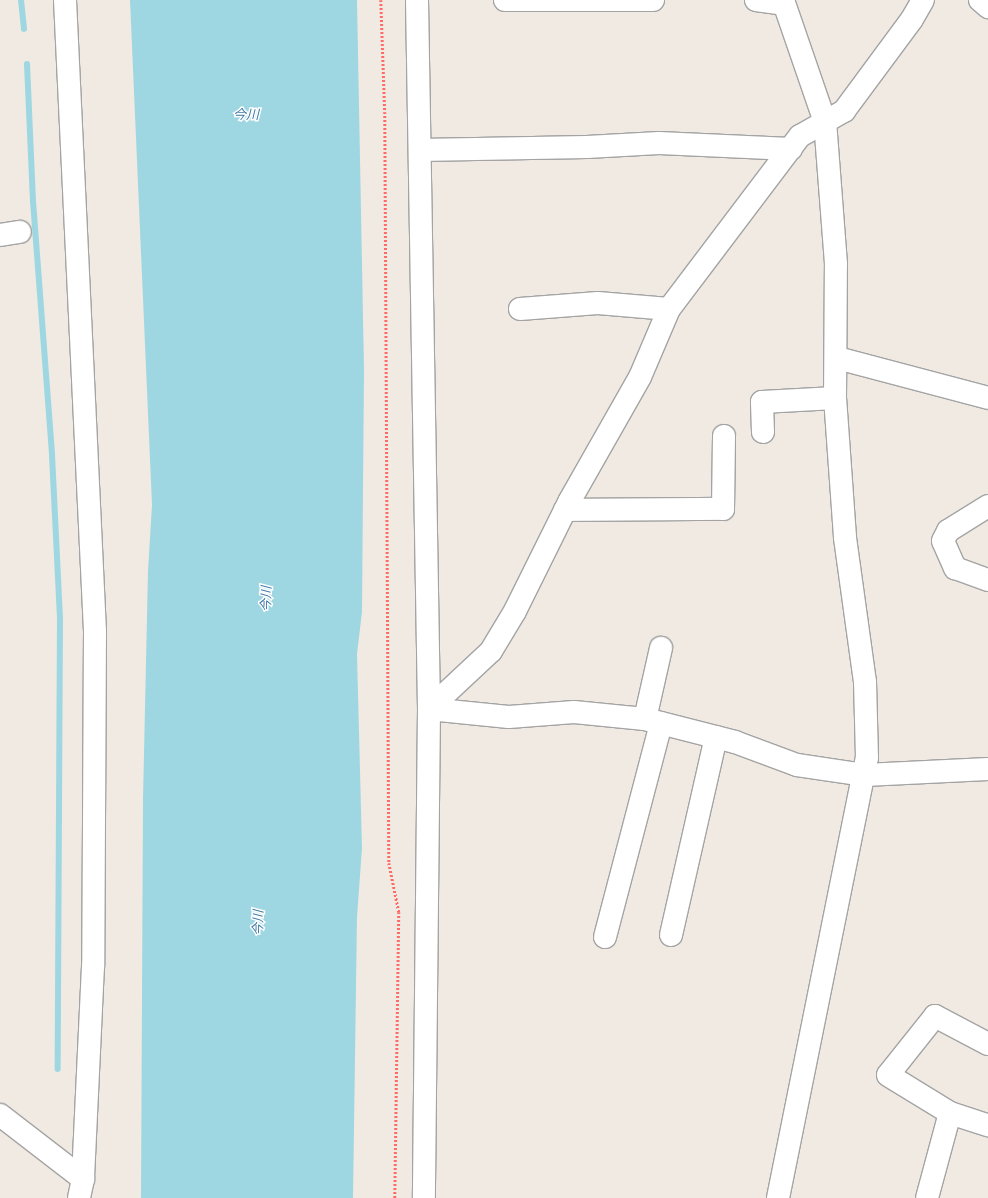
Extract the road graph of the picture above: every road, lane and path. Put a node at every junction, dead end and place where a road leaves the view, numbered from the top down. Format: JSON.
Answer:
{"nodes":[{"id":1,"x":65,"y":0,"type":"edge"},
{"id":2,"x":381,"y":0,"type":"edge"},
{"id":3,"x":416,"y":0,"type":"edge"},
{"id":4,"x":505,"y":0,"type":"edge"},
{"id":5,"x":653,"y":0,"type":"edge"},
{"id":6,"x":756,"y":0,"type":"edge"},
{"id":7,"x":923,"y":0,"type":"edge"},
{"id":8,"x":980,"y":0,"type":"edge"},
{"id":9,"x":784,"y":2,"type":"edge"},
{"id":10,"x":988,"y":7,"type":"edge"},
{"id":11,"x":825,"y":122,"type":"junction"},
{"id":12,"x":791,"y":149,"type":"junction"},
{"id":13,"x":420,"y":150,"type":"junction"},
{"id":14,"x":669,"y":309,"type":"junction"},
{"id":15,"x":520,"y":310,"type":"dead end"},
{"id":16,"x":837,"y":358,"type":"junction"},
{"id":17,"x":835,"y":398,"type":"junction"},
{"id":18,"x":988,"y":398,"type":"edge"},
{"id":19,"x":762,"y":432,"type":"dead end"},
{"id":20,"x":724,"y":436,"type":"dead end"},
{"id":21,"x":988,"y":506,"type":"edge"},
{"id":22,"x":565,"y":510,"type":"junction"},
{"id":23,"x":988,"y":580,"type":"edge"},
{"id":24,"x":661,"y":648,"type":"dead end"},
{"id":25,"x":429,"y":709,"type":"junction"},
{"id":26,"x":653,"y":721,"type":"junction"},
{"id":27,"x":716,"y":737,"type":"junction"},
{"id":28,"x":988,"y":769,"type":"edge"},
{"id":29,"x":865,"y":775,"type":"junction"},
{"id":30,"x":671,"y":935,"type":"dead end"},
{"id":31,"x":605,"y":937,"type":"dead end"},
{"id":32,"x":988,"y":1044,"type":"edge"},
{"id":33,"x":950,"y":1113,"type":"junction"},
{"id":34,"x":0,"y":1115,"type":"edge"},
{"id":35,"x":988,"y":1125,"type":"edge"},
{"id":36,"x":81,"y":1188,"type":"edge"},
{"id":37,"x":395,"y":1198,"type":"edge"},
{"id":38,"x":424,"y":1198,"type":"edge"},
{"id":39,"x":778,"y":1198,"type":"edge"},
{"id":40,"x":927,"y":1198,"type":"edge"}],
"edges":[{"from":1,"to":36,"type":"street"},
{"from":2,"to":37,"type":"path"},
{"from":3,"to":13,"type":"street"},
{"from":4,"to":5,"type":"street"},
{"from":6,"to":9,"type":"street"},
{"from":7,"to":11,"type":"street"},
{"from":8,"to":10,"type":"street"},
{"from":9,"to":11,"type":"street"},
{"from":11,"to":12,"type":"street"},
{"from":11,"to":16,"type":"street"},
{"from":12,"to":13,"type":"street"},
{"from":12,"to":14,"type":"street"},
{"from":13,"to":25,"type":"street"},
{"from":14,"to":15,"type":"street"},
{"from":14,"to":22,"type":"street"},
{"from":16,"to":17,"type":"street"},
{"from":16,"to":18,"type":"street"},
{"from":17,"to":19,"type":"street"},
{"from":17,"to":29,"type":"street"},
{"from":20,"to":22,"type":"street"},
{"from":21,"to":23,"type":"street"},
{"from":22,"to":25,"type":"street"},
{"from":24,"to":26,"type":"street"},
{"from":25,"to":26,"type":"street"},
{"from":25,"to":38,"type":"street"},
{"from":26,"to":27,"type":"street"},
{"from":26,"to":31,"type":"street"},
{"from":27,"to":29,"type":"street"},
{"from":27,"to":30,"type":"street"},
{"from":28,"to":29,"type":"street"},
{"from":29,"to":39,"type":"street"},
{"from":32,"to":33,"type":"street"},
{"from":33,"to":35,"type":"street"},
{"from":33,"to":40,"type":"street"},
{"from":34,"to":36,"type":"street"}]}
